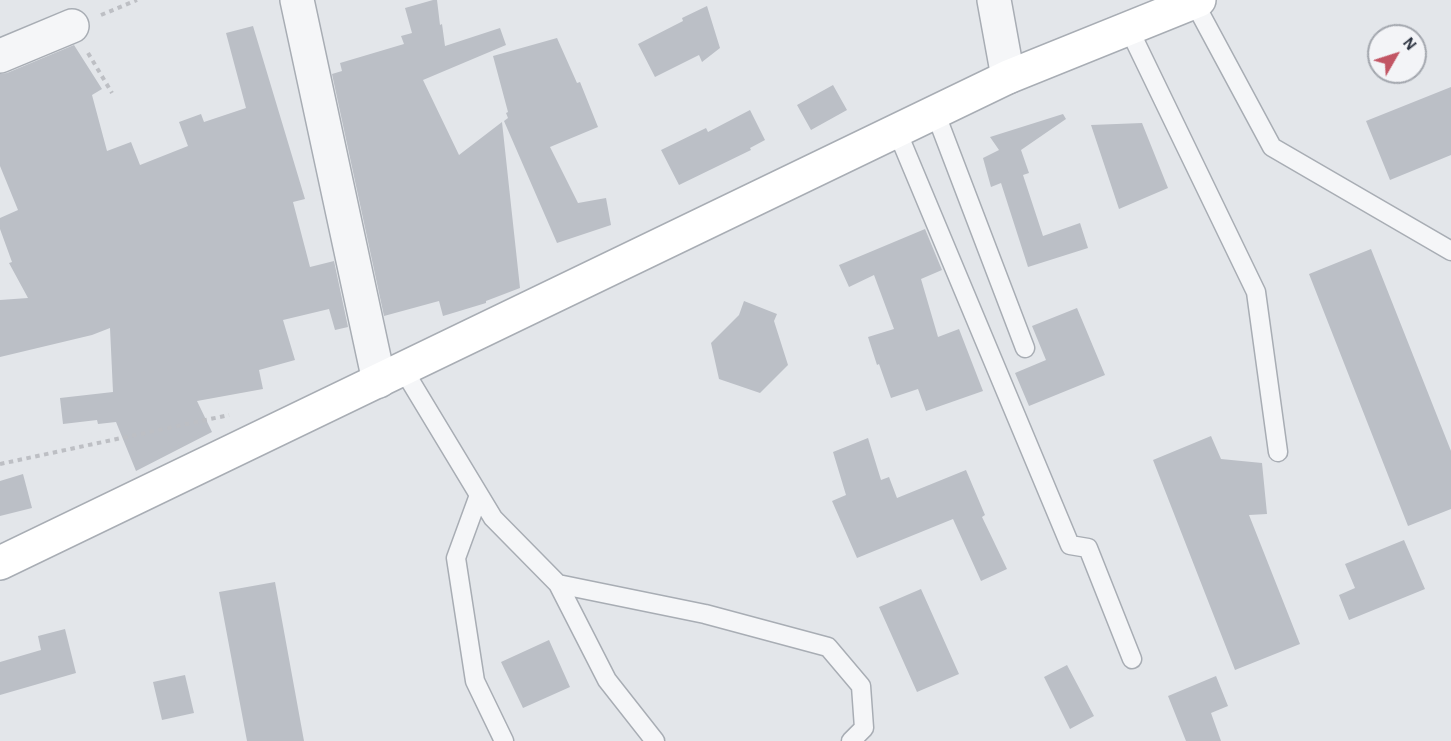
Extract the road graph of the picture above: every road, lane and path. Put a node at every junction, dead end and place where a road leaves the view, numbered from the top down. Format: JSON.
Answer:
{"nodes":[{"id":1,"x":136,"y":0,"type":"edge"},
{"id":2,"x":297,"y":0,"type":"edge"},
{"id":3,"x":994,"y":0,"type":"edge"},
{"id":4,"x":1197,"y":1,"type":"edge"},
{"id":5,"x":72,"y":27,"type":"junction"},
{"id":6,"x":1129,"y":29,"type":"junction"},
{"id":7,"x":0,"y":56,"type":"edge"},
{"id":8,"x":1008,"y":77,"type":"junction"},
{"id":9,"x":112,"y":93,"type":"dead end"},
{"id":10,"x":935,"y":112,"type":"junction"},
{"id":11,"x":897,"y":131,"type":"junction"},
{"id":12,"x":1451,"y":251,"type":"edge"},
{"id":13,"x":1025,"y":348,"type":"dead end"},
{"id":14,"x":391,"y":375,"type":"junction"},
{"id":15,"x":231,"y":414,"type":"dead end"},
{"id":16,"x":1278,"y":452,"type":"dead end"},
{"id":17,"x":0,"y":464,"type":"edge"},
{"id":18,"x":479,"y":495,"type":"junction"},
{"id":19,"x":0,"y":563,"type":"edge"},
{"id":20,"x":558,"y":584,"type":"junction"},
{"id":21,"x":1132,"y":659,"type":"dead end"},
{"id":22,"x":504,"y":741,"type":"edge"},
{"id":23,"x":655,"y":741,"type":"edge"},
{"id":24,"x":851,"y":741,"type":"edge"}],
"edges":[{"from":1,"to":5,"type":"path"},
{"from":2,"to":14,"type":"street"},
{"from":3,"to":8,"type":"street"},
{"from":4,"to":6,"type":"main road"},
{"from":4,"to":12,"type":"lane"},
{"from":5,"to":7,"type":"street"},
{"from":5,"to":9,"type":"path"},
{"from":6,"to":8,"type":"main road"},
{"from":6,"to":16,"type":"lane"},
{"from":8,"to":10,"type":"main road"},
{"from":10,"to":11,"type":"main road"},
{"from":10,"to":13,"type":"lane"},
{"from":11,"to":14,"type":"main road"},
{"from":11,"to":21,"type":"lane"},
{"from":14,"to":18,"type":"lane"},
{"from":14,"to":19,"type":"main road"},
{"from":15,"to":17,"type":"path"},
{"from":18,"to":20,"type":"lane"},
{"from":18,"to":22,"type":"lane"},
{"from":20,"to":23,"type":"lane"},
{"from":20,"to":24,"type":"lane"}]}
